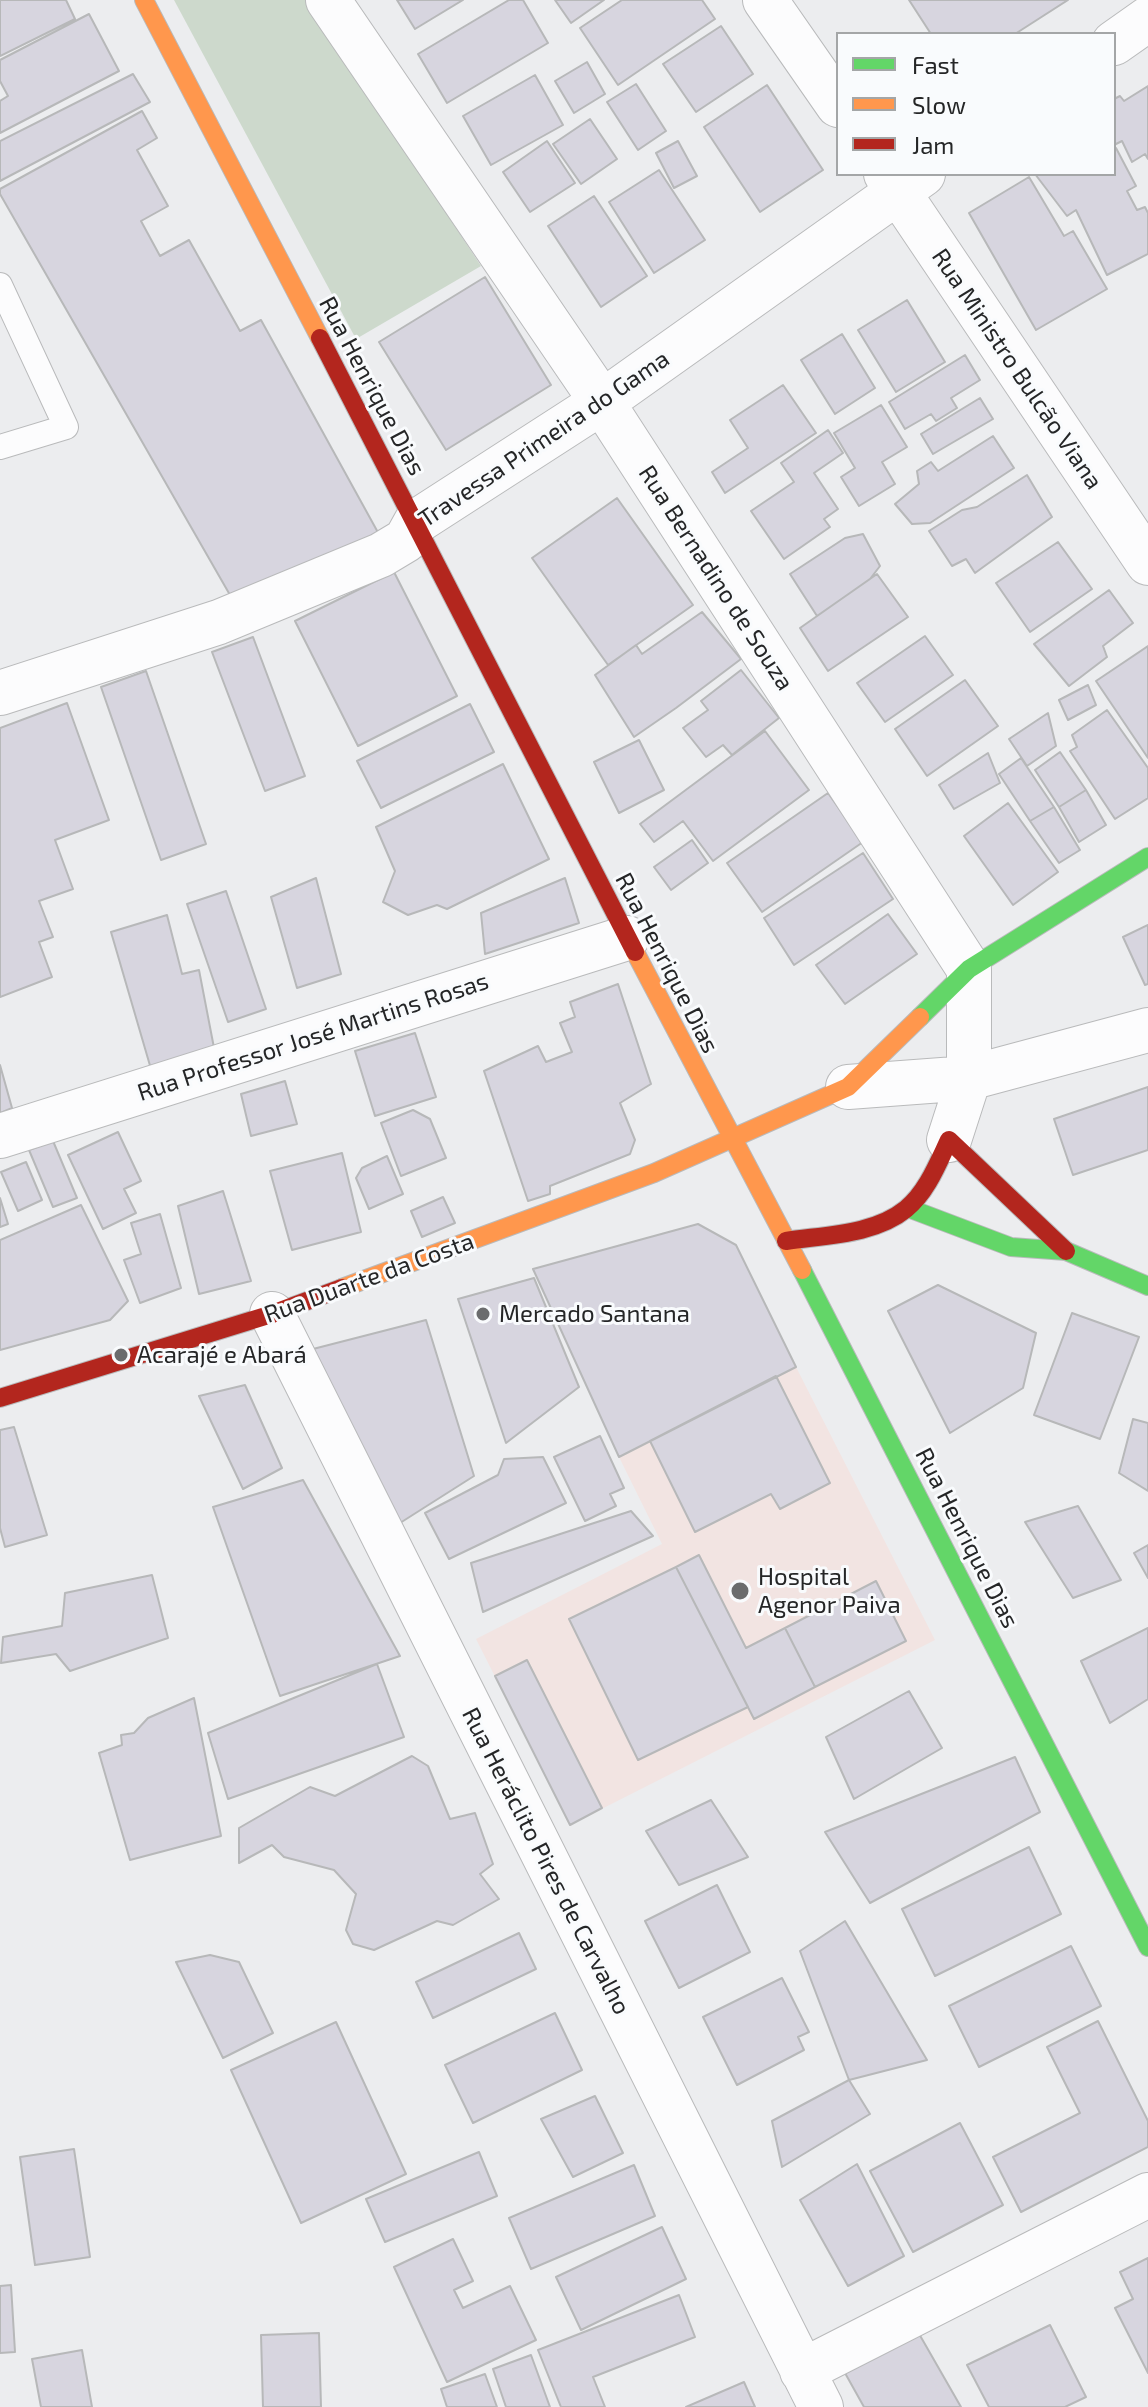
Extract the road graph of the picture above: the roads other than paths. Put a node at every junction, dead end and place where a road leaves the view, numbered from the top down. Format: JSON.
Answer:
{"nodes":[{"id":1,"x":144,"y":0,"type":"edge"},
{"id":2,"x":328,"y":0,"type":"edge"},
{"id":3,"x":765,"y":0,"type":"edge"},
{"id":4,"x":1148,"y":19,"type":"edge"},
{"id":5,"x":1116,"y":42,"type":"edge"},
{"id":6,"x":836,"y":102,"type":"edge"},
{"id":7,"x":902,"y":180,"type":"edge"},
{"id":8,"x":0,"y":285,"type":"edge"},
{"id":9,"x":602,"y":402,"type":"junction"},
{"id":10,"x":0,"y":447,"type":"edge"},
{"id":11,"x":416,"y":522,"type":"junction"},
{"id":12,"x":1148,"y":563,"type":"edge"},
{"id":13,"x":0,"y":693,"type":"edge"},
{"id":14,"x":1148,"y":857,"type":"edge"},
{"id":15,"x":627,"y":938,"type":"junction"},
{"id":16,"x":969,"y":969,"type":"junction"},
{"id":17,"x":1148,"y":1030,"type":"edge"},
{"id":18,"x":969,"y":1078,"type":"junction"},
{"id":19,"x":848,"y":1087,"type":"junction"},
{"id":20,"x":0,"y":1136,"type":"edge"},
{"id":21,"x":732,"y":1139,"type":"junction"},
{"id":22,"x":949,"y":1140,"type":"junction"},
{"id":23,"x":908,"y":1208,"type":"junction"},
{"id":24,"x":786,"y":1241,"type":"junction"},
{"id":25,"x":1066,"y":1251,"type":"junction"},
{"id":26,"x":1148,"y":1286,"type":"edge"},
{"id":27,"x":272,"y":1314,"type":"junction"},
{"id":28,"x":0,"y":1398,"type":"edge"},
{"id":29,"x":1148,"y":1947,"type":"edge"},
{"id":30,"x":1148,"y":2195,"type":"edge"},
{"id":31,"x":812,"y":2389,"type":"edge"}],
"edges":[{"from":1,"to":11,"type":"street","name":"Rua Henrique Dias"},
{"from":2,"to":9,"type":"street","name":"Rua Bernadino de Souza"},
{"from":3,"to":6,"type":"street"},
{"from":4,"to":5,"type":"street"},
{"from":7,"to":9,"type":"street","name":"Travessa Primeira do Gama"},
{"from":7,"to":12,"type":"street","name":"Rua Ministro Bulcão Viana"},
{"from":8,"to":10,"type":"lane"},
{"from":9,"to":11,"type":"street","name":"Travessa Primeira do Gama"},
{"from":9,"to":16,"type":"street","name":"Rua Bernadino de Souza"},
{"from":11,"to":13,"type":"street","name":"Travessa Primeira do Gama"},
{"from":11,"to":15,"type":"street","name":"Rua Henrique Dias"},
{"from":14,"to":16,"type":"street"},
{"from":15,"to":20,"type":"street","name":"Rua Professor José Martins Rosas"},
{"from":15,"to":21,"type":"street","name":"Rua Henrique Dias"},
{"from":16,"to":18,"type":"street"},
{"from":16,"to":19,"type":"street"},
{"from":17,"to":18,"type":"street"},
{"from":18,"to":19,"type":"street"},
{"from":18,"to":22,"type":"street"},
{"from":19,"to":21,"type":"street","name":"Rua Duarte da Costa"},
{"from":21,"to":24,"type":"street","name":"Rua Henrique Dias"},
{"from":21,"to":27,"type":"street","name":"Rua Duarte da Costa"},
{"from":22,"to":23,"type":"street"},
{"from":22,"to":25,"type":"street"},
{"from":23,"to":24,"type":"street"},
{"from":23,"to":25,"type":"street"},
{"from":24,"to":29,"type":"street","name":"Rua Henrique Dias"},
{"from":25,"to":26,"type":"street"},
{"from":27,"to":28,"type":"street","name":"Rua Duarte da Costa"},
{"from":27,"to":31,"type":"street","name":"Rua Heráclito Pires de Carvalho"},
{"from":30,"to":31,"type":"street"}]}
